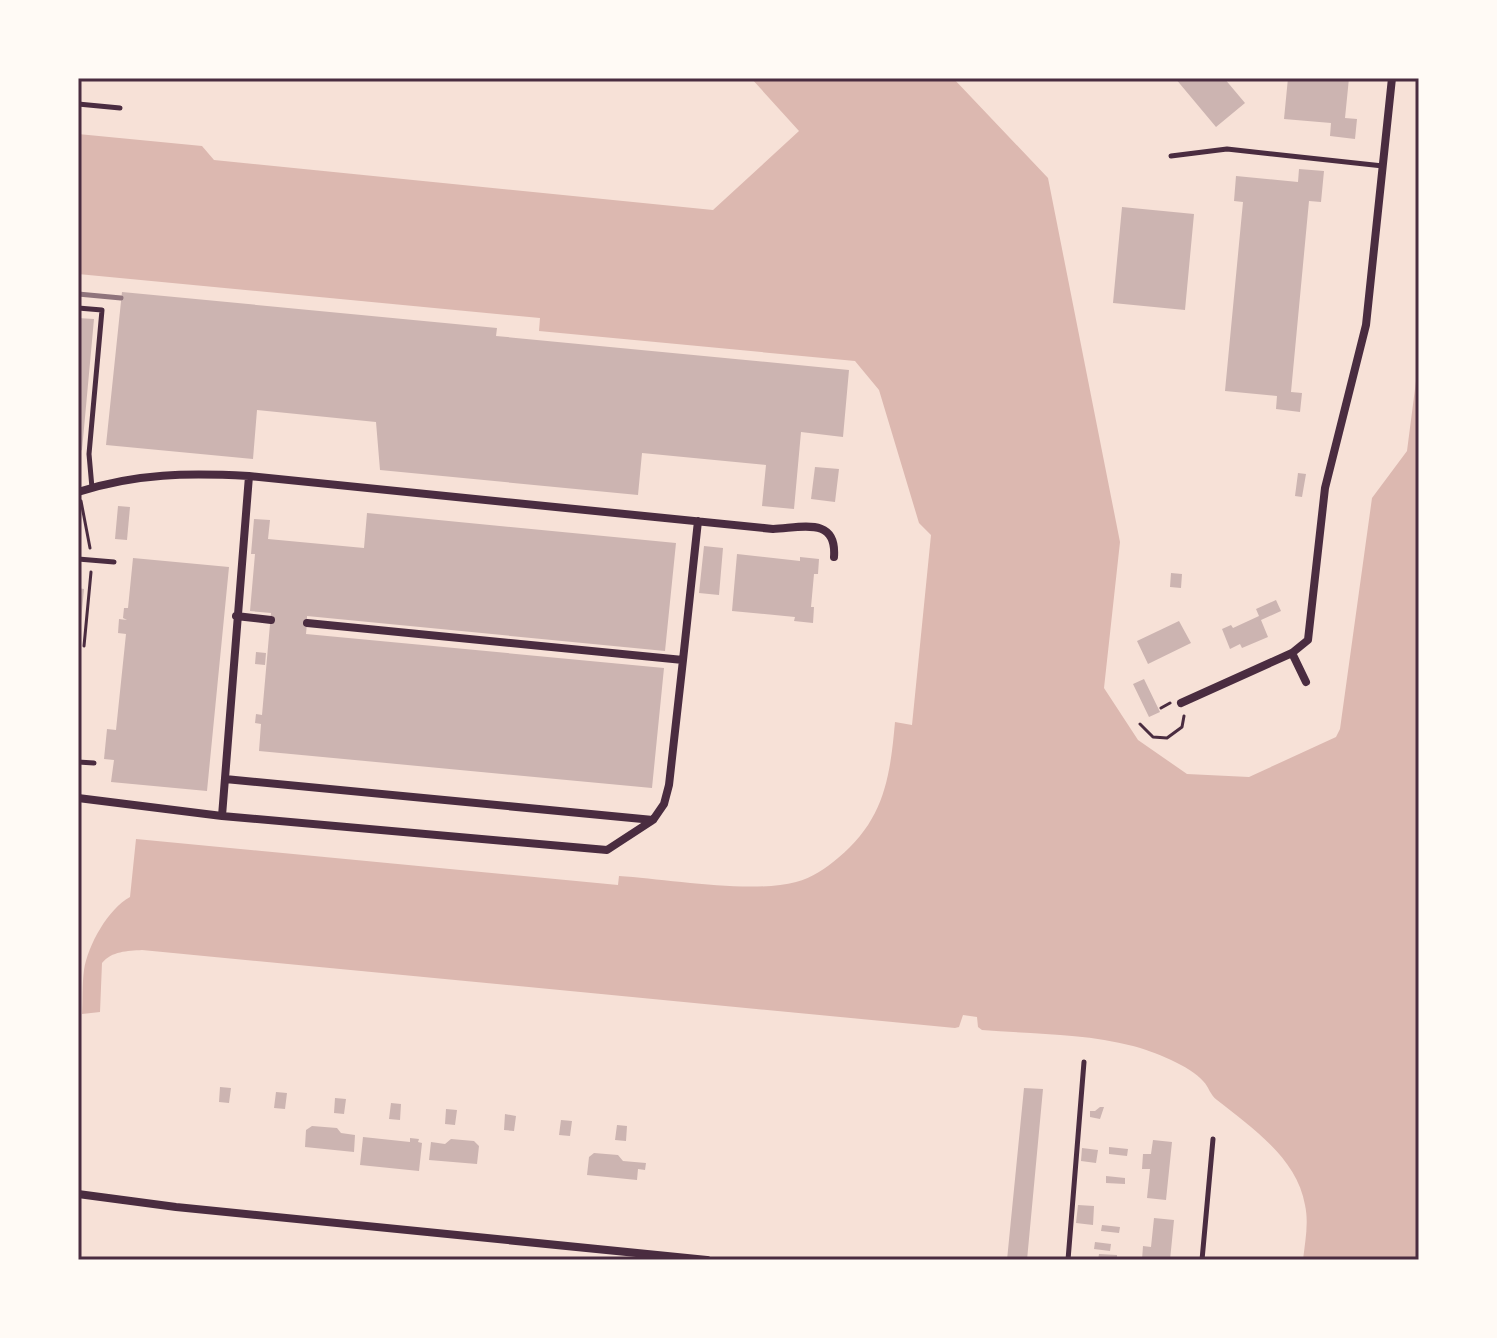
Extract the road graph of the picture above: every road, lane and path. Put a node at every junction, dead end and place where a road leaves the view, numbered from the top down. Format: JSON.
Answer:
{"nodes":[{"id":1,"x":1392,"y":78,"type":"edge"},
{"id":2,"x":78,"y":104,"type":"edge"},
{"id":3,"x":120,"y":108,"type":"dead end"},
{"id":4,"x":1171,"y":156,"type":"dead end"},
{"id":5,"x":1384,"y":166,"type":"junction"},
{"id":6,"x":78,"y":308,"type":"edge"},
{"id":7,"x":249,"y":476,"type":"junction"},
{"id":8,"x":92,"y":488,"type":"junction"},
{"id":9,"x":78,"y":492,"type":"edge"},
{"id":10,"x":698,"y":521,"type":"junction"},
{"id":11,"x":834,"y":557,"type":"dead end"},
{"id":12,"x":78,"y":559,"type":"edge"},
{"id":13,"x":114,"y":562,"type":"dead end"},
{"id":14,"x":236,"y":616,"type":"junction"},
{"id":15,"x":271,"y":620,"type":"dead end"},
{"id":16,"x":307,"y":623,"type":"dead end"},
{"id":17,"x":1292,"y":653,"type":"junction"},
{"id":18,"x":683,"y":660,"type":"junction"},
{"id":19,"x":1306,"y":682,"type":"dead end"},
{"id":20,"x":1176,"y":703,"type":"junction"},
{"id":21,"x":1161,"y":708,"type":"dead end"},
{"id":22,"x":1140,"y":724,"type":"dead end"},
{"id":23,"x":78,"y":762,"type":"edge"},
{"id":24,"x":94,"y":763,"type":"dead end"},
{"id":25,"x":225,"y":779,"type":"junction"},
{"id":26,"x":78,"y":798,"type":"edge"},
{"id":27,"x":222,"y":816,"type":"junction"},
{"id":28,"x":653,"y":820,"type":"junction"},
{"id":29,"x":1084,"y":1062,"type":"dead end"},
{"id":30,"x":1213,"y":1139,"type":"dead end"},
{"id":31,"x":78,"y":1194,"type":"edge"},
{"id":32,"x":707,"y":1260,"type":"edge"},
{"id":33,"x":1068,"y":1260,"type":"edge"},
{"id":34,"x":1202,"y":1260,"type":"edge"}],
"edges":[{"from":1,"to":5,"type":"street"},
{"from":2,"to":3,"type":"lane"},
{"from":4,"to":5,"type":"lane"},
{"from":5,"to":17,"type":"street"},
{"from":6,"to":8,"type":"lane"},
{"from":7,"to":8,"type":"street"},
{"from":7,"to":10,"type":"street"},
{"from":7,"to":14,"type":"street"},
{"from":8,"to":9,"type":"street"},
{"from":10,"to":11,"type":"street"},
{"from":10,"to":18,"type":"street"},
{"from":12,"to":13,"type":"lane"},
{"from":14,"to":15,"type":"street"},
{"from":14,"to":25,"type":"street"},
{"from":16,"to":18,"type":"street"},
{"from":17,"to":19,"type":"street"},
{"from":17,"to":20,"type":"street"},
{"from":18,"to":28,"type":"street"},
{"from":20,"to":21,"type":"path"},
{"from":20,"to":22,"type":"path"},
{"from":23,"to":24,"type":"lane"},
{"from":25,"to":27,"type":"street"},
{"from":25,"to":28,"type":"street"},
{"from":26,"to":27,"type":"street"},
{"from":27,"to":28,"type":"street"},
{"from":29,"to":33,"type":"lane"},
{"from":30,"to":34,"type":"lane"},
{"from":31,"to":32,"type":"street"}]}
